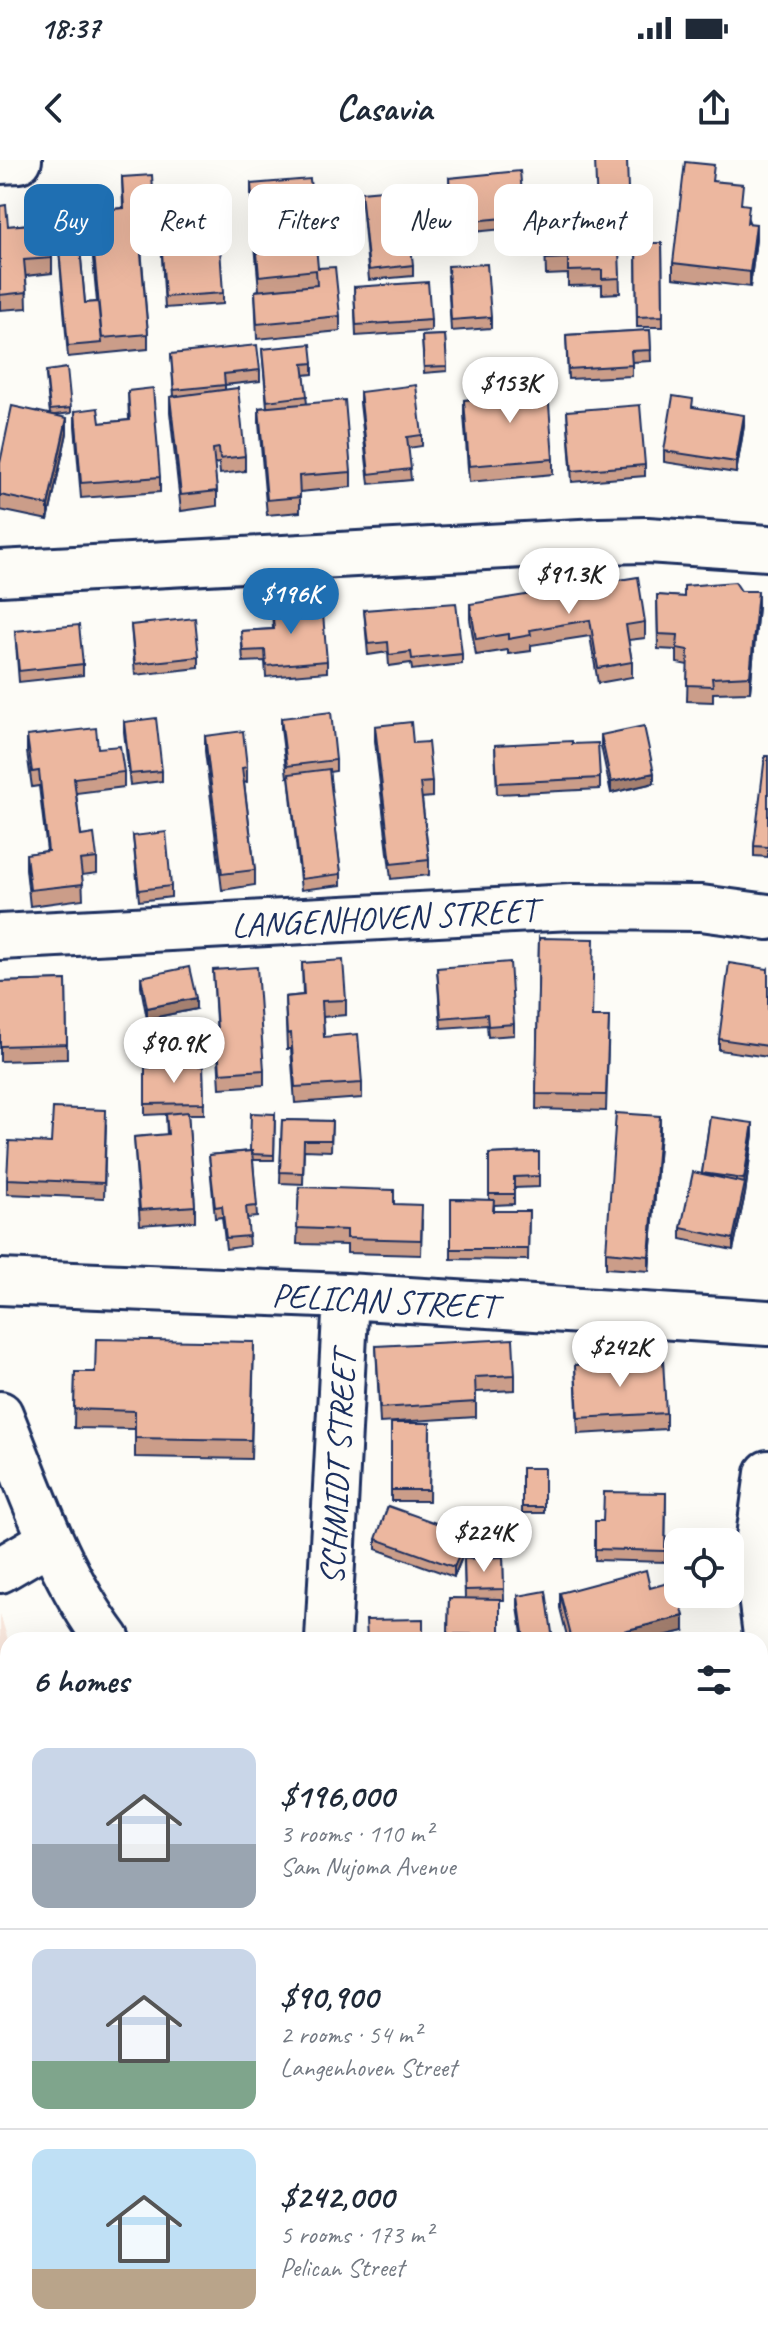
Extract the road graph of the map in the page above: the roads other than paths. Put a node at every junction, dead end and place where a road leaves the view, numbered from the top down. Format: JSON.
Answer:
{"nodes":[{"id":1,"x":19,"y":160,"type":"edge"},
{"id":2,"x":0,"y":161,"type":"edge"},
{"id":3,"x":768,"y":548,"type":"edge"},
{"id":4,"x":0,"y":573,"type":"edge"},
{"id":5,"x":768,"y":917,"type":"edge"},
{"id":6,"x":0,"y":937,"type":"edge"},
{"id":7,"x":0,"y":1282,"type":"edge"},
{"id":8,"x":346,"y":1296,"type":"junction"},
{"id":9,"x":768,"y":1323,"type":"edge"},
{"id":10,"x":0,"y":1414,"type":"edge"},
{"id":11,"x":768,"y":1473,"type":"edge"},
{"id":12,"x":51,"y":1540,"type":"junction"},
{"id":13,"x":0,"y":1570,"type":"edge"},
{"id":14,"x":102,"y":1632,"type":"edge"},
{"id":15,"x":328,"y":1632,"type":"edge"},
{"id":16,"x":766,"y":1632,"type":"edge"}],
"edges":[{"from":1,"to":2,"type":"street"},
{"from":3,"to":4,"type":"street"},
{"from":5,"to":6,"type":"street","name":"LANGENHOVEN STREET"},
{"from":7,"to":8,"type":"street","name":"PELICAN STREET"},
{"from":8,"to":9,"type":"street","name":"PELICAN STREET"},
{"from":8,"to":15,"type":"street","name":"SCHMIDT STREET"},
{"from":10,"to":12,"type":"street"},
{"from":11,"to":16,"type":"street"},
{"from":12,"to":13,"type":"street"},
{"from":12,"to":14,"type":"street"}]}
